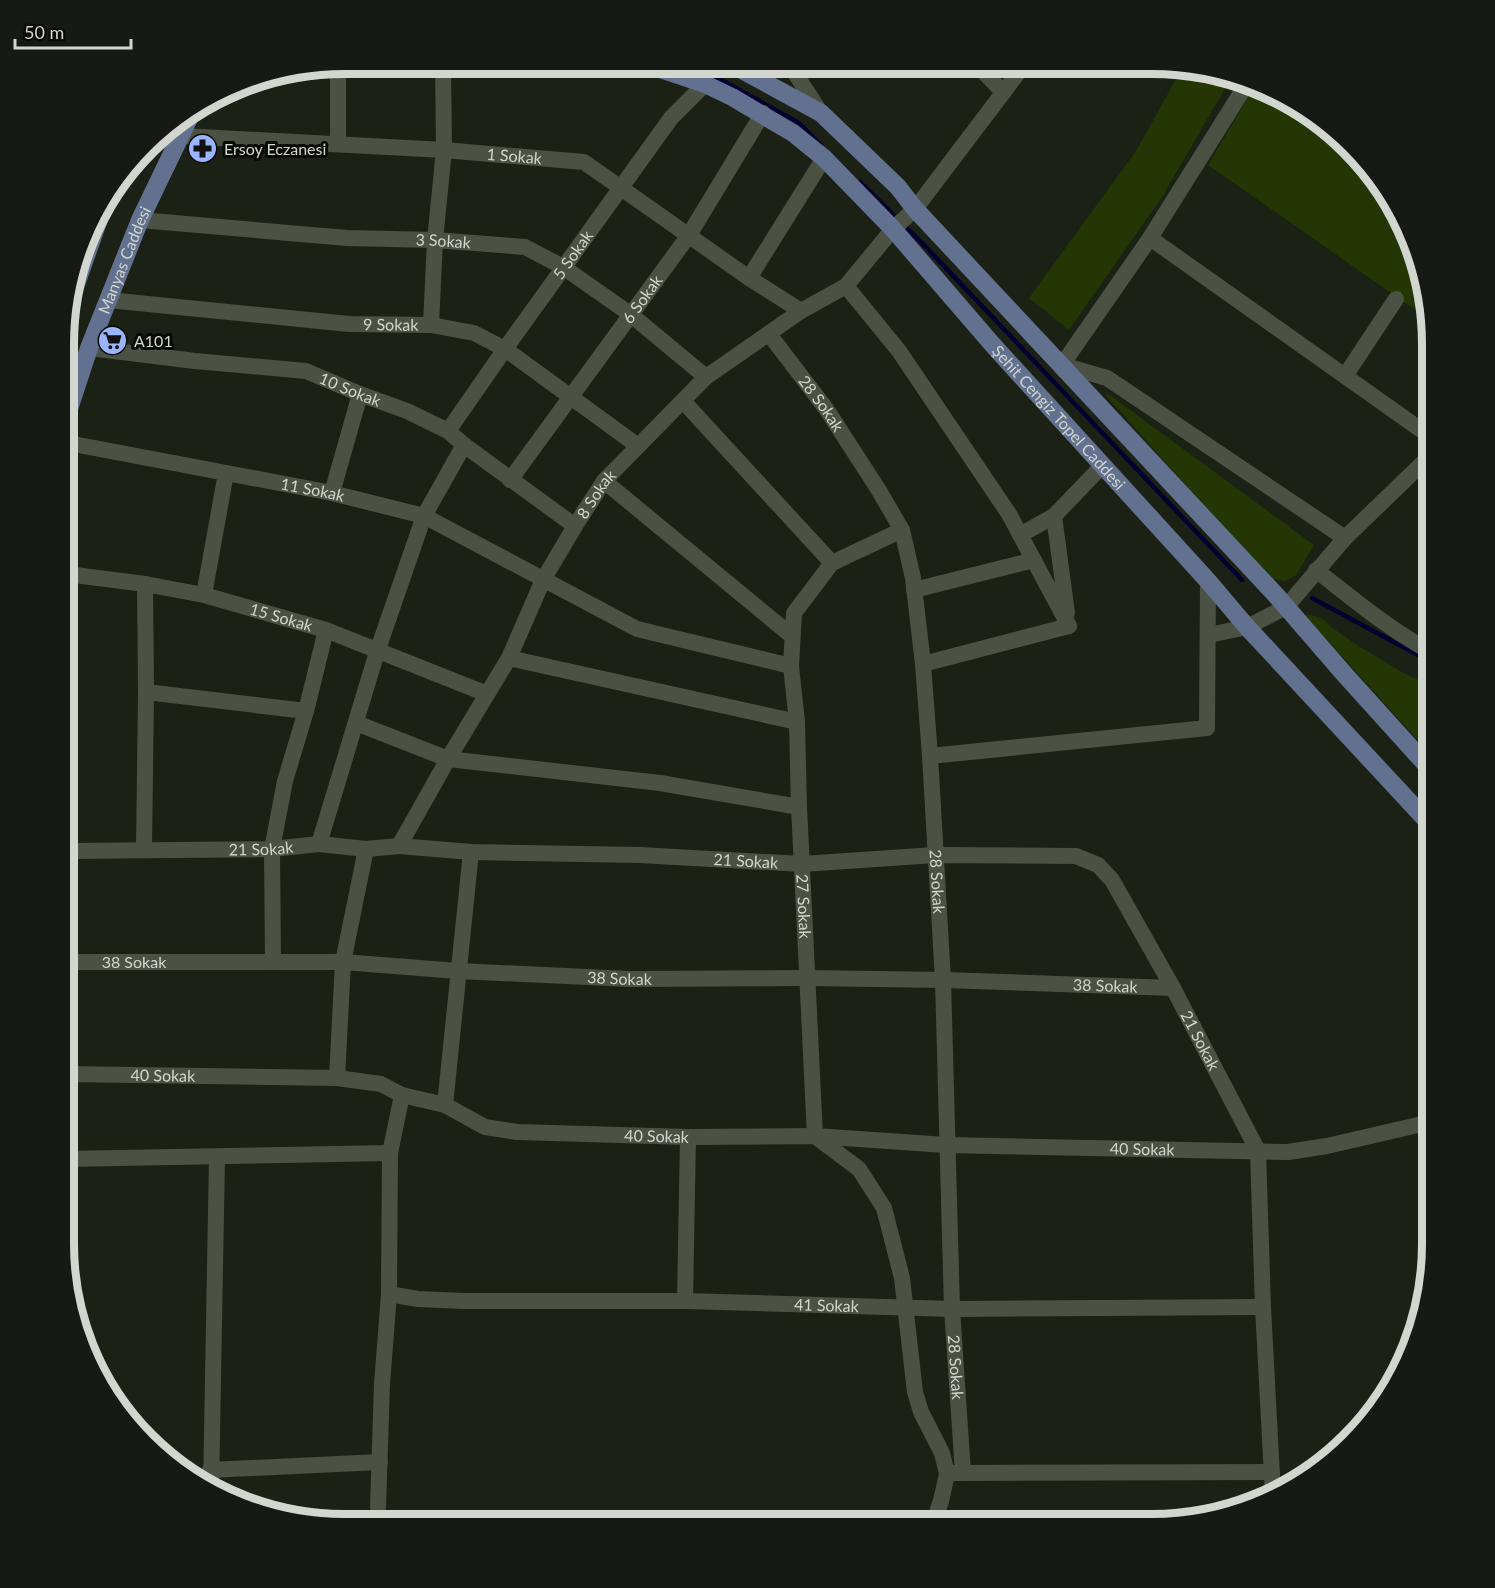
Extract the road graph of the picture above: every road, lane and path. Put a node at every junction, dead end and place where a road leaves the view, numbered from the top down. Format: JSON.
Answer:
{"nodes":[{"id":1,"x":338,"y":74,"type":"edge"},
{"id":2,"x":443,"y":74,"type":"edge"},
{"id":3,"x":675,"y":74,"type":"edge"},
{"id":4,"x":749,"y":74,"type":"edge"},
{"id":5,"x":796,"y":74,"type":"edge"},
{"id":6,"x":985,"y":74,"type":"edge"},
{"id":7,"x":1017,"y":74,"type":"edge"},
{"id":8,"x":705,"y":84,"type":"junction"},
{"id":9,"x":1243,"y":90,"type":"edge"},
{"id":10,"x":1002,"y":92,"type":"junction"},
{"id":11,"x":763,"y":113,"type":"junction"},
{"id":12,"x":821,"y":113,"type":"junction"},
{"id":13,"x":187,"y":124,"type":"edge"},
{"id":14,"x":181,"y":136,"type":"junction"},
{"id":15,"x":338,"y":144,"type":"junction"},
{"id":16,"x":444,"y":150,"type":"junction"},
{"id":17,"x":824,"y":158,"type":"junction"},
{"id":18,"x":621,"y":187,"type":"junction"},
{"id":19,"x":915,"y":209,"type":"junction"},
{"id":20,"x":140,"y":220,"type":"junction"},
{"id":21,"x":894,"y":229,"type":"junction"},
{"id":22,"x":688,"y":235,"type":"junction"},
{"id":23,"x":1150,"y":238,"type":"junction"},
{"id":24,"x":435,"y":240,"type":"junction"},
{"id":25,"x":563,"y":267,"type":"junction"},
{"id":26,"x":749,"y":278,"type":"junction"},
{"id":27,"x":846,"y":286,"type":"junction"},
{"id":28,"x":1396,"y":299,"type":"dead end"},
{"id":29,"x":108,"y":300,"type":"junction"},
{"id":30,"x":801,"y":311,"type":"junction"},
{"id":31,"x":630,"y":314,"type":"junction"},
{"id":32,"x":432,"y":325,"type":"junction"},
{"id":33,"x":769,"y":334,"type":"junction"},
{"id":34,"x":89,"y":348,"type":"junction"},
{"id":35,"x":504,"y":349,"type":"junction"},
{"id":36,"x":1062,"y":365,"type":"junction"},
{"id":37,"x":1345,"y":376,"type":"junction"},
{"id":38,"x":706,"y":377,"type":"junction"},
{"id":39,"x":74,"y":394,"type":"edge"},
{"id":40,"x":360,"y":394,"type":"junction"},
{"id":41,"x":571,"y":396,"type":"junction"},
{"id":42,"x":683,"y":401,"type":"junction"},
{"id":43,"x":448,"y":431,"type":"junction"},
{"id":44,"x":1422,"y":431,"type":"edge"},
{"id":45,"x":74,"y":444,"type":"edge"},
{"id":46,"x":464,"y":446,"type":"junction"},
{"id":47,"x":638,"y":446,"type":"junction"},
{"id":48,"x":1422,"y":465,"type":"edge"},
{"id":49,"x":1102,"y":466,"type":"junction"},
{"id":50,"x":226,"y":473,"type":"junction"},
{"id":51,"x":510,"y":480,"type":"junction"},
{"id":52,"x":604,"y":481,"type":"junction"},
{"id":53,"x":332,"y":492,"type":"junction"},
{"id":54,"x":424,"y":516,"type":"junction"},
{"id":55,"x":1054,"y":516,"type":"junction"},
{"id":56,"x":574,"y":526,"type":"junction"},
{"id":57,"x":902,"y":531,"type":"junction"},
{"id":58,"x":1020,"y":535,"type":"junction"},
{"id":59,"x":1345,"y":538,"type":"junction"},
{"id":60,"x":1034,"y":560,"type":"junction"},
{"id":61,"x":832,"y":563,"type":"junction"},
{"id":62,"x":1316,"y":570,"type":"junction"},
{"id":63,"x":74,"y":575,"type":"edge"},
{"id":64,"x":543,"y":580,"type":"junction"},
{"id":65,"x":1208,"y":581,"type":"junction"},
{"id":66,"x":145,"y":584,"type":"junction"},
{"id":67,"x":914,"y":590,"type":"junction"},
{"id":68,"x":204,"y":595,"type":"junction"},
{"id":69,"x":1286,"y":607,"type":"junction"},
{"id":70,"x":1069,"y":626,"type":"junction"},
{"id":71,"x":1247,"y":627,"type":"junction"},
{"id":72,"x":326,"y":630,"type":"junction"},
{"id":73,"x":1209,"y":635,"type":"junction"},
{"id":74,"x":792,"y":636,"type":"junction"},
{"id":75,"x":1422,"y":647,"type":"edge"},
{"id":76,"x":377,"y":652,"type":"junction"},
{"id":77,"x":509,"y":658,"type":"junction"},
{"id":78,"x":923,"y":664,"type":"junction"},
{"id":79,"x":791,"y":666,"type":"junction"},
{"id":80,"x":146,"y":692,"type":"junction"},
{"id":81,"x":487,"y":694,"type":"junction"},
{"id":82,"x":306,"y":711,"type":"junction"},
{"id":83,"x":797,"y":722,"type":"junction"},
{"id":84,"x":356,"y":723,"type":"junction"},
{"id":85,"x":930,"y":756,"type":"junction"},
{"id":86,"x":448,"y":759,"type":"junction"},
{"id":87,"x":1422,"y":760,"type":"edge"},
{"id":88,"x":799,"y":807,"type":"junction"},
{"id":89,"x":1422,"y":815,"type":"edge"},
{"id":90,"x":319,"y":844,"type":"junction"},
{"id":91,"x":399,"y":846,"type":"junction"},
{"id":92,"x":272,"y":849,"type":"junction"},
{"id":93,"x":366,"y":849,"type":"junction"},
{"id":94,"x":144,"y":850,"type":"junction"},
{"id":95,"x":74,"y":851,"type":"edge"},
{"id":96,"x":471,"y":852,"type":"junction"},
{"id":97,"x":935,"y":855,"type":"junction"},
{"id":98,"x":802,"y":864,"type":"junction"},
{"id":99,"x":74,"y":962,"type":"edge"},
{"id":100,"x":273,"y":962,"type":"junction"},
{"id":101,"x":343,"y":962,"type":"junction"},
{"id":102,"x":458,"y":971,"type":"junction"},
{"id":103,"x":808,"y":978,"type":"junction"},
{"id":104,"x":943,"y":980,"type":"junction"},
{"id":105,"x":1173,"y":988,"type":"junction"},
{"id":106,"x":74,"y":1074,"type":"edge"},
{"id":107,"x":337,"y":1078,"type":"junction"},
{"id":108,"x":402,"y":1095,"type":"junction"},
{"id":109,"x":445,"y":1105,"type":"junction"},
{"id":110,"x":1422,"y":1125,"type":"edge"},
{"id":111,"x":815,"y":1136,"type":"junction"},
{"id":112,"x":688,"y":1137,"type":"junction"},
{"id":113,"x":946,"y":1145,"type":"junction"},
{"id":114,"x":1258,"y":1151,"type":"junction"},
{"id":115,"x":390,"y":1154,"type":"junction"},
{"id":116,"x":217,"y":1157,"type":"junction"},
{"id":117,"x":74,"y":1159,"type":"edge"},
{"id":118,"x":389,"y":1294,"type":"junction"},
{"id":119,"x":685,"y":1301,"type":"junction"},
{"id":120,"x":1263,"y":1307,"type":"junction"},
{"id":121,"x":904,"y":1308,"type":"junction"},
{"id":122,"x":952,"y":1309,"type":"junction"},
{"id":123,"x":380,"y":1462,"type":"junction"},
{"id":124,"x":210,"y":1470,"type":"junction"},
{"id":125,"x":1272,"y":1472,"type":"junction"},
{"id":126,"x":955,"y":1473,"type":"junction"},
{"id":127,"x":210,"y":1479,"type":"edge"},
{"id":128,"x":1273,"y":1486,"type":"edge"},
{"id":129,"x":378,"y":1507,"type":"dead end"},
{"id":130,"x":936,"y":1514,"type":"edge"}],
"edges":[{"from":1,"to":15,"type":"street"},
{"from":2,"to":16,"type":"street"},
{"from":3,"to":8,"type":"main road","name":"Şehit Cengiz Topel Caddesi"},
{"from":4,"to":12,"type":"main road"},
{"from":5,"to":12,"type":"street"},
{"from":6,"to":10,"type":"street"},
{"from":7,"to":10,"type":"street","name":"8 Sokak"},
{"from":8,"to":11,"type":"main road","name":"Şehit Cengiz Topel Caddesi"},
{"from":8,"to":18,"type":"street","name":"5 Sokak"},
{"from":9,"to":23,"type":"street"},
{"from":10,"to":19,"type":"street","name":"8 Sokak"},
{"from":11,"to":17,"type":"main road","name":"Şehit Cengiz Topel Caddesi"},
{"from":11,"to":22,"type":"street","name":"6 Sokak"},
{"from":12,"to":19,"type":"main road"},
{"from":13,"to":14,"type":"main road","name":"Manyas Caddesi"},
{"from":14,"to":15,"type":"street","name":"1 Sokak"},
{"from":14,"to":20,"type":"main road","name":"Manyas Caddesi"},
{"from":15,"to":16,"type":"street","name":"1 Sokak"},
{"from":16,"to":18,"type":"street","name":"1 Sokak"},
{"from":16,"to":24,"type":"street"},
{"from":17,"to":21,"type":"main road","name":"Şehit Cengiz Topel Caddesi"},
{"from":17,"to":26,"type":"street"},
{"from":18,"to":22,"type":"street","name":"1 Sokak"},
{"from":18,"to":25,"type":"street","name":"5 Sokak"},
{"from":19,"to":21,"type":"street","name":"8 Sokak"},
{"from":19,"to":36,"type":"main road"},
{"from":20,"to":24,"type":"street","name":"3 Sokak"},
{"from":20,"to":29,"type":"main road","name":"Manyas Caddesi"},
{"from":21,"to":27,"type":"street","name":"8 Sokak"},
{"from":21,"to":49,"type":"main road","name":"Şehit Cengiz Topel Caddesi"},
{"from":22,"to":26,"type":"street","name":"1 Sokak"},
{"from":22,"to":31,"type":"street","name":"6 Sokak"},
{"from":23,"to":36,"type":"street"},
{"from":23,"to":37,"type":"street"},
{"from":24,"to":25,"type":"street","name":"3 Sokak"},
{"from":24,"to":32,"type":"street"},
{"from":25,"to":31,"type":"street","name":"3 Sokak"},
{"from":25,"to":35,"type":"street","name":"5 Sokak"},
{"from":26,"to":30,"type":"street","name":"1 Sokak"},
{"from":27,"to":30,"type":"street","name":"8 Sokak"},
{"from":27,"to":58,"type":"street"},
{"from":28,"to":37,"type":"street"},
{"from":29,"to":32,"type":"street","name":"9 Sokak"},
{"from":29,"to":34,"type":"main road","name":"Manyas Caddesi"},
{"from":30,"to":33,"type":"street","name":"8 Sokak"},
{"from":31,"to":38,"type":"street","name":"3 Sokak"},
{"from":31,"to":41,"type":"street","name":"6 Sokak"},
{"from":32,"to":35,"type":"street","name":"9 Sokak"},
{"from":33,"to":38,"type":"street","name":"8 Sokak"},
{"from":33,"to":57,"type":"street","name":"28 Sokak"},
{"from":34,"to":39,"type":"main road","name":"Manyas Caddesi"},
{"from":34,"to":40,"type":"street","name":"10 Sokak"},
{"from":35,"to":41,"type":"street","name":"9 Sokak"},
{"from":35,"to":43,"type":"street","name":"5 Sokak"},
{"from":36,"to":59,"type":"street"},
{"from":36,"to":69,"type":"main road"},
{"from":37,"to":44,"type":"street"},
{"from":38,"to":42,"type":"street","name":"8 Sokak"},
{"from":40,"to":43,"type":"street","name":"10 Sokak"},
{"from":40,"to":53,"type":"street"},
{"from":41,"to":47,"type":"street","name":"9 Sokak"},
{"from":41,"to":51,"type":"street","name":"6 Sokak"},
{"from":42,"to":47,"type":"street","name":"8 Sokak"},
{"from":42,"to":61,"type":"street"},
{"from":43,"to":46,"type":"street","name":"10 Sokak"},
{"from":45,"to":50,"type":"street","name":"11 Sokak"},
{"from":46,"to":51,"type":"street","name":"10 Sokak"},
{"from":46,"to":54,"type":"street"},
{"from":47,"to":52,"type":"street","name":"8 Sokak"},
{"from":48,"to":59,"type":"street"},
{"from":49,"to":55,"type":"street"},
{"from":49,"to":65,"type":"main road","name":"Şehit Cengiz Topel Caddesi"},
{"from":50,"to":53,"type":"street","name":"11 Sokak"},
{"from":50,"to":68,"type":"street"},
{"from":51,"to":56,"type":"street","name":"10 Sokak"},
{"from":52,"to":56,"type":"street","name":"8 Sokak"},
{"from":52,"to":74,"type":"street"},
{"from":53,"to":54,"type":"street","name":"11 Sokak"},
{"from":54,"to":64,"type":"street","name":"11 Sokak"},
{"from":54,"to":76,"type":"street"},
{"from":55,"to":58,"type":"street"},
{"from":55,"to":70,"type":"street"},
{"from":56,"to":64,"type":"street","name":"8 Sokak"},
{"from":57,"to":61,"type":"street","name":"27 Sokak"},
{"from":57,"to":67,"type":"street","name":"28 Sokak"},
{"from":58,"to":60,"type":"street"},
{"from":59,"to":62,"type":"street"},
{"from":60,"to":67,"type":"street"},
{"from":60,"to":70,"type":"street"},
{"from":61,"to":74,"type":"street","name":"27 Sokak"},
{"from":62,"to":69,"type":"street"},
{"from":62,"to":75,"type":"street"},
{"from":63,"to":66,"type":"street","name":"15 Sokak"},
{"from":64,"to":77,"type":"street","name":"8 Sokak"},
{"from":64,"to":79,"type":"street","name":"11 Sokak"},
{"from":65,"to":71,"type":"main road","name":"Şehit Cengiz Topel Caddesi"},
{"from":65,"to":73,"type":"street"},
{"from":66,"to":68,"type":"street","name":"15 Sokak"},
{"from":66,"to":80,"type":"street"},
{"from":67,"to":78,"type":"street","name":"28 Sokak"},
{"from":68,"to":72,"type":"street","name":"15 Sokak"},
{"from":69,"to":71,"type":"street"},
{"from":69,"to":87,"type":"main road"},
{"from":70,"to":78,"type":"street"},
{"from":71,"to":73,"type":"street"},
{"from":71,"to":89,"type":"main road","name":"Şehit Cengiz Topel Caddesi"},
{"from":72,"to":76,"type":"street","name":"15 Sokak"},
{"from":72,"to":82,"type":"street"},
{"from":73,"to":85,"type":"street"},
{"from":74,"to":79,"type":"street","name":"27 Sokak"},
{"from":76,"to":81,"type":"street","name":"15 Sokak"},
{"from":76,"to":84,"type":"street"},
{"from":77,"to":81,"type":"street","name":"8 Sokak"},
{"from":77,"to":83,"type":"street"},
{"from":78,"to":85,"type":"street","name":"28 Sokak"},
{"from":79,"to":83,"type":"street","name":"27 Sokak"},
{"from":80,"to":82,"type":"street"},
{"from":80,"to":94,"type":"street"},
{"from":81,"to":86,"type":"street","name":"8 Sokak"},
{"from":82,"to":92,"type":"street"},
{"from":83,"to":88,"type":"street","name":"27 Sokak"},
{"from":84,"to":86,"type":"street"},
{"from":84,"to":90,"type":"street"},
{"from":85,"to":97,"type":"street","name":"28 Sokak"},
{"from":86,"to":88,"type":"street"},
{"from":86,"to":91,"type":"street","name":"8 Sokak"},
{"from":88,"to":98,"type":"street","name":"27 Sokak"},
{"from":90,"to":92,"type":"street","name":"21 Sokak"},
{"from":90,"to":93,"type":"street","name":"21 Sokak"},
{"from":91,"to":93,"type":"street","name":"21 Sokak"},
{"from":91,"to":96,"type":"street","name":"21 Sokak"},
{"from":92,"to":94,"type":"street","name":"21 Sokak"},
{"from":92,"to":100,"type":"street"},
{"from":93,"to":101,"type":"street"},
{"from":94,"to":95,"type":"street","name":"21 Sokak"},
{"from":96,"to":98,"type":"street","name":"21 Sokak"},
{"from":96,"to":102,"type":"street"},
{"from":97,"to":98,"type":"street","name":"21 Sokak"},
{"from":97,"to":104,"type":"street","name":"28 Sokak"},
{"from":97,"to":105,"type":"street","name":"21 Sokak"},
{"from":98,"to":103,"type":"street","name":"27 Sokak"},
{"from":99,"to":100,"type":"street","name":"38 Sokak"},
{"from":100,"to":101,"type":"street","name":"38 Sokak"},
{"from":101,"to":102,"type":"street","name":"38 Sokak"},
{"from":101,"to":107,"type":"street"},
{"from":102,"to":103,"type":"street","name":"38 Sokak"},
{"from":102,"to":109,"type":"street"},
{"from":103,"to":104,"type":"street","name":"38 Sokak"},
{"from":103,"to":111,"type":"street","name":"27 Sokak"},
{"from":104,"to":105,"type":"street","name":"38 Sokak"},
{"from":104,"to":113,"type":"street","name":"28 Sokak"},
{"from":105,"to":114,"type":"street","name":"21 Sokak"},
{"from":106,"to":107,"type":"street","name":"40 Sokak"},
{"from":107,"to":108,"type":"street","name":"40 Sokak"},
{"from":108,"to":109,"type":"street","name":"40 Sokak"},
{"from":108,"to":115,"type":"street"},
{"from":109,"to":112,"type":"street","name":"40 Sokak"},
{"from":110,"to":114,"type":"street","name":"40 Sokak"},
{"from":111,"to":112,"type":"street","name":"40 Sokak"},
{"from":111,"to":113,"type":"street","name":"40 Sokak"},
{"from":111,"to":121,"type":"street"},
{"from":112,"to":119,"type":"street"},
{"from":113,"to":114,"type":"street","name":"40 Sokak"},
{"from":113,"to":122,"type":"street","name":"28 Sokak"},
{"from":114,"to":120,"type":"street"},
{"from":115,"to":116,"type":"street"},
{"from":115,"to":118,"type":"street"},
{"from":116,"to":117,"type":"street"},
{"from":116,"to":124,"type":"street"},
{"from":118,"to":119,"type":"street","name":"41 Sokak"},
{"from":118,"to":123,"type":"street"},
{"from":119,"to":121,"type":"street","name":"41 Sokak"},
{"from":120,"to":122,"type":"street","name":"41 Sokak"},
{"from":120,"to":125,"type":"street"},
{"from":121,"to":122,"type":"street","name":"41 Sokak"},
{"from":121,"to":126,"type":"street"},
{"from":122,"to":126,"type":"street","name":"28 Sokak"},
{"from":123,"to":124,"type":"street"},
{"from":123,"to":129,"type":"street"},
{"from":124,"to":127,"type":"street"},
{"from":125,"to":126,"type":"street"},
{"from":125,"to":128,"type":"street"},
{"from":126,"to":130,"type":"street"}]}
